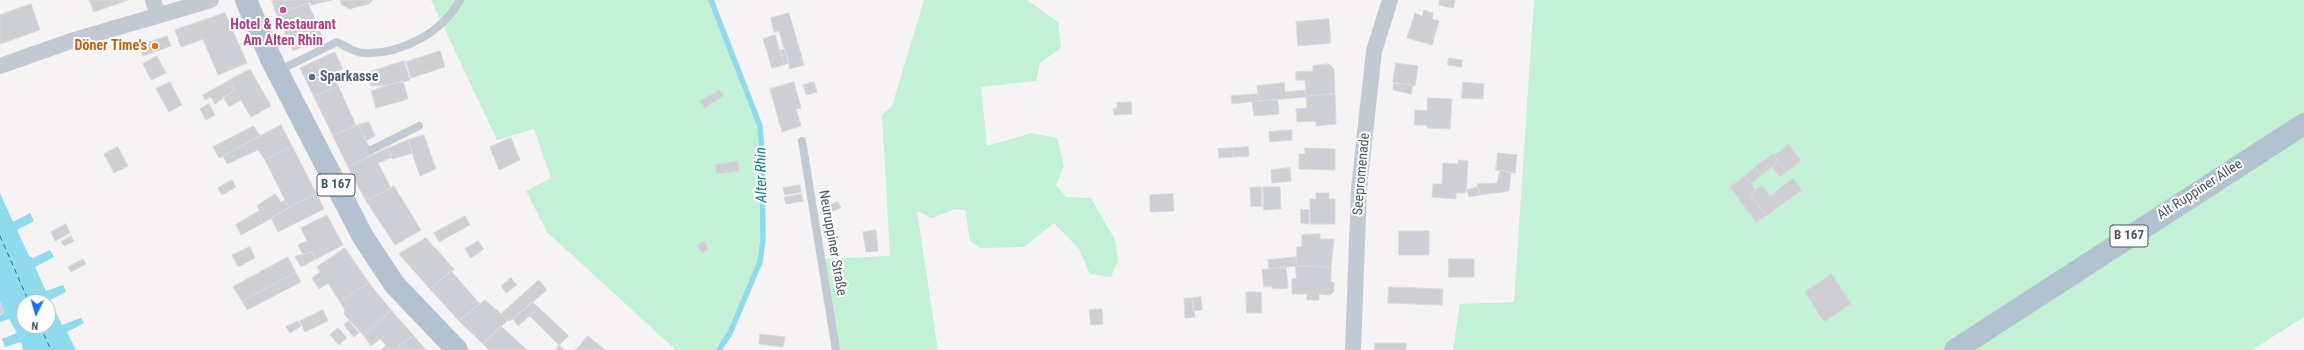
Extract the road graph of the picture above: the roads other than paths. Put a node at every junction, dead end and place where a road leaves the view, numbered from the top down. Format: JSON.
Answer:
{"nodes":[{"id":1,"x":153,"y":0,"type":"edge"},
{"id":2,"x":211,"y":0,"type":"edge"},
{"id":3,"x":246,"y":0,"type":"edge"},
{"id":4,"x":460,"y":0,"type":"edge"},
{"id":5,"x":1390,"y":0,"type":"edge"},
{"id":6,"x":158,"y":15,"type":"junction"},
{"id":7,"x":0,"y":66,"type":"edge"},
{"id":8,"x":277,"y":71,"type":"junction"},
{"id":9,"x":2304,"y":124,"type":"edge"},
{"id":10,"x":419,"y":126,"type":"dead end"},
{"id":11,"x":802,"y":141,"type":"dead end"},
{"id":12,"x":371,"y":150,"type":"dead end"},
{"id":13,"x":457,"y":350,"type":"edge"},
{"id":14,"x":836,"y":350,"type":"edge"},
{"id":15,"x":1353,"y":350,"type":"edge"},
{"id":16,"x":1955,"y":350,"type":"edge"}],
"edges":[{"from":1,"to":6,"type":"street"},
{"from":2,"to":6,"type":"street"},
{"from":3,"to":8,"type":"main road","number":"B 167"},
{"from":4,"to":8,"type":"lane"},
{"from":5,"to":15,"type":"street","name":"Seepromenade"},
{"from":6,"to":7,"type":"street"},
{"from":8,"to":13,"type":"main road","number":"B 167"},
{"from":9,"to":16,"type":"main road","name":"Alt Ruppiner Allee","number":"B 167"},
{"from":10,"to":12,"type":"lane"},
{"from":11,"to":14,"type":"lane","name":"Neuruppiner Straße"}]}
